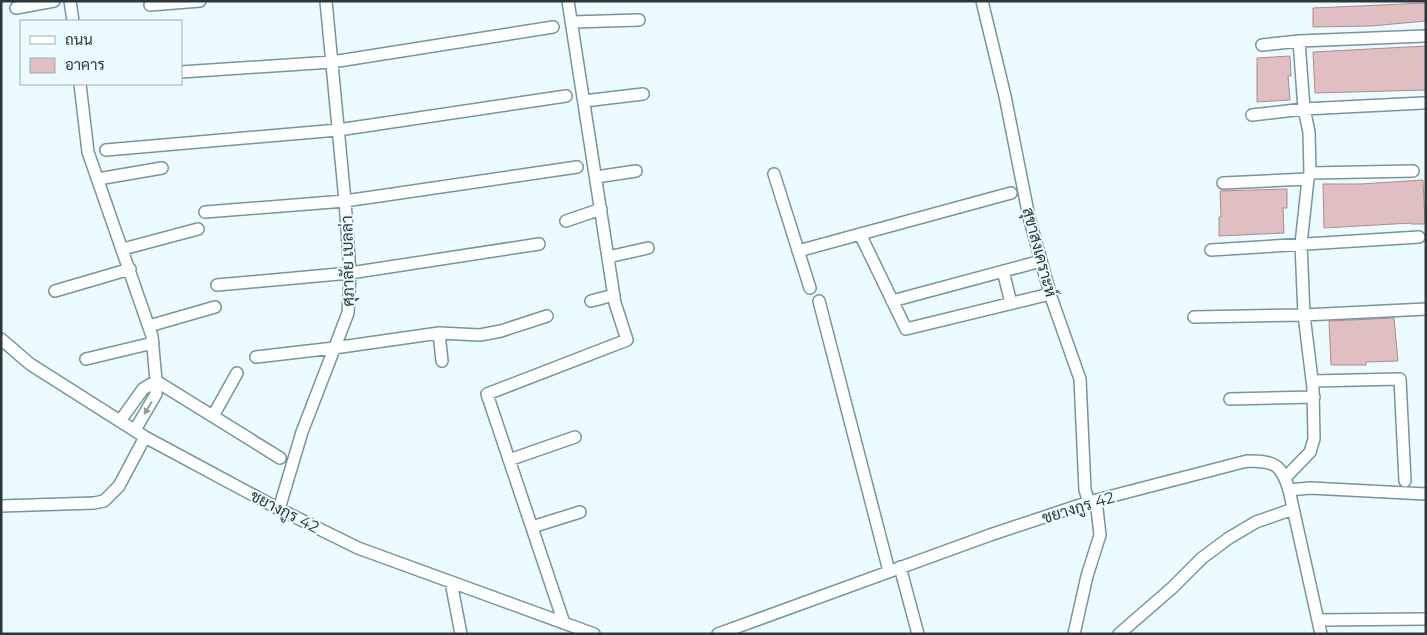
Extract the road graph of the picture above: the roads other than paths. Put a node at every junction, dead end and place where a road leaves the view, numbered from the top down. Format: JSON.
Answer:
{"nodes":[{"id":1,"x":54,"y":1,"type":"edge"},
{"id":2,"x":70,"y":1,"type":"edge"},
{"id":3,"x":200,"y":1,"type":"edge"},
{"id":4,"x":326,"y":1,"type":"edge"},
{"id":5,"x":568,"y":1,"type":"edge"},
{"id":6,"x":982,"y":1,"type":"edge"},
{"id":7,"x":150,"y":5,"type":"dead end"},
{"id":8,"x":16,"y":8,"type":"dead end"},
{"id":9,"x":73,"y":20,"type":"edge"},
{"id":10,"x":639,"y":20,"type":"dead end"},
{"id":11,"x":572,"y":22,"type":"junction"},
{"id":12,"x":553,"y":27,"type":"dead end"},
{"id":13,"x":1425,"y":36,"type":"edge"},
{"id":14,"x":1299,"y":41,"type":"junction"},
{"id":15,"x":1262,"y":45,"type":"dead end"},
{"id":16,"x":332,"y":62,"type":"junction"},
{"id":17,"x":182,"y":72,"type":"edge"},
{"id":18,"x":80,"y":85,"type":"edge"},
{"id":19,"x":643,"y":94,"type":"dead end"},
{"id":20,"x":566,"y":96,"type":"dead end"},
{"id":21,"x":584,"y":101,"type":"junction"},
{"id":22,"x":1424,"y":103,"type":"dead end"},
{"id":23,"x":1304,"y":110,"type":"junction"},
{"id":24,"x":1252,"y":115,"type":"dead end"},
{"id":25,"x":338,"y":130,"type":"junction"},
{"id":26,"x":106,"y":150,"type":"dead end"},
{"id":27,"x":577,"y":167,"type":"dead end"},
{"id":28,"x":162,"y":168,"type":"dead end"},
{"id":29,"x":636,"y":171,"type":"dead end"},
{"id":30,"x":1413,"y":171,"type":"dead end"},
{"id":31,"x":774,"y":174,"type":"dead end"},
{"id":32,"x":1309,"y":176,"type":"junction"},
{"id":33,"x":596,"y":177,"type":"junction"},
{"id":34,"x":98,"y":179,"type":"junction"},
{"id":35,"x":1223,"y":183,"type":"dead end"},
{"id":36,"x":1011,"y":193,"type":"dead end"},
{"id":37,"x":346,"y":201,"type":"junction"},
{"id":38,"x":601,"y":209,"type":"junction"},
{"id":39,"x":205,"y":212,"type":"dead end"},
{"id":40,"x":566,"y":221,"type":"dead end"},
{"id":41,"x":198,"y":229,"type":"dead end"},
{"id":42,"x":860,"y":234,"type":"junction"},
{"id":43,"x":1419,"y":237,"type":"dead end"},
{"id":44,"x":539,"y":244,"type":"dead end"},
{"id":45,"x":1301,"y":244,"type":"junction"},
{"id":46,"x":648,"y":248,"type":"dead end"},
{"id":47,"x":123,"y":249,"type":"junction"},
{"id":48,"x":1211,"y":250,"type":"dead end"},
{"id":49,"x":798,"y":251,"type":"junction"},
{"id":50,"x":608,"y":257,"type":"junction"},
{"id":51,"x":1041,"y":261,"type":"junction"},
{"id":52,"x":130,"y":269,"type":"junction"},
{"id":53,"x":1003,"y":271,"type":"junction"},
{"id":54,"x":350,"y":273,"type":"junction"},
{"id":55,"x":217,"y":285,"type":"dead end"},
{"id":56,"x":810,"y":288,"type":"dead end"},
{"id":57,"x":55,"y":291,"type":"dead end"},
{"id":58,"x":1050,"y":294,"type":"junction"},
{"id":59,"x":614,"y":295,"type":"junction"},
{"id":60,"x":591,"y":301,"type":"dead end"},
{"id":61,"x":819,"y":301,"type":"dead end"},
{"id":62,"x":892,"y":301,"type":"junction"},
{"id":63,"x":1011,"y":303,"type":"junction"},
{"id":64,"x":215,"y":307,"type":"dead end"},
{"id":65,"x":1426,"y":309,"type":"edge"},
{"id":66,"x":1304,"y":315,"type":"junction"},
{"id":67,"x":547,"y":316,"type":"dead end"},
{"id":68,"x":1194,"y":317,"type":"dead end"},
{"id":69,"x":149,"y":326,"type":"junction"},
{"id":70,"x":439,"y":333,"type":"junction"},
{"id":71,"x":1,"y":339,"type":"edge"},
{"id":72,"x":153,"y":343,"type":"junction"},
{"id":73,"x":334,"y":348,"type":"junction"},
{"id":74,"x":256,"y":357,"type":"dead end"},
{"id":75,"x":86,"y":359,"type":"dead end"},
{"id":76,"x":442,"y":360,"type":"dead end"},
{"id":77,"x":237,"y":374,"type":"dead end"},
{"id":78,"x":156,"y":381,"type":"junction"},
{"id":79,"x":1312,"y":381,"type":"junction"},
{"id":80,"x":1314,"y":397,"type":"junction"},
{"id":81,"x":1230,"y":400,"type":"dead end"},
{"id":82,"x":213,"y":416,"type":"junction"},
{"id":83,"x":120,"y":421,"type":"junction"},
{"id":84,"x":135,"y":430,"type":"junction"},
{"id":85,"x":145,"y":437,"type":"junction"},
{"id":86,"x":575,"y":437,"type":"dead end"},
{"id":87,"x":280,"y":458,"type":"dead end"},
{"id":88,"x":509,"y":460,"type":"junction"},
{"id":89,"x":1285,"y":478,"type":"junction"},
{"id":90,"x":1406,"y":481,"type":"dead end"},
{"id":91,"x":1289,"y":490,"type":"junction"},
{"id":92,"x":1426,"y":494,"type":"edge"},
{"id":93,"x":1092,"y":501,"type":"junction"},
{"id":94,"x":1,"y":506,"type":"edge"},
{"id":95,"x":279,"y":509,"type":"junction"},
{"id":96,"x":1293,"y":509,"type":"junction"},
{"id":97,"x":580,"y":512,"type":"dead end"},
{"id":98,"x":532,"y":527,"type":"junction"},
{"id":99,"x":900,"y":567,"type":"junction"},
{"id":100,"x":889,"y":571,"type":"junction"},
{"id":101,"x":451,"y":582,"type":"junction"},
{"id":102,"x":1426,"y":619,"type":"edge"},
{"id":103,"x":1318,"y":620,"type":"junction"},
{"id":104,"x":564,"y":623,"type":"junction"},
{"id":105,"x":461,"y":634,"type":"edge"},
{"id":106,"x":594,"y":634,"type":"edge"},
{"id":107,"x":718,"y":634,"type":"edge"},
{"id":108,"x":918,"y":634,"type":"edge"},
{"id":109,"x":1074,"y":634,"type":"edge"},
{"id":110,"x":1119,"y":634,"type":"edge"},
{"id":111,"x":1321,"y":634,"type":"edge"}],
"edges":[{"from":1,"to":8,"type":"street"},
{"from":2,"to":9,"type":"street"},
{"from":3,"to":7,"type":"street"},
{"from":4,"to":16,"type":"street","name":"ศุภาลัย เบลล่า"},
{"from":5,"to":11,"type":"street"},
{"from":6,"to":51,"type":"street","name":"สุขาสงเคราะห์"},
{"from":10,"to":11,"type":"street"},
{"from":11,"to":21,"type":"street"},
{"from":12,"to":16,"type":"street"},
{"from":13,"to":14,"type":"street"},
{"from":14,"to":15,"type":"street"},
{"from":14,"to":23,"type":"street"},
{"from":16,"to":17,"type":"street"},
{"from":16,"to":25,"type":"street","name":"ศุภาลัย เบลล่า"},
{"from":18,"to":34,"type":"street"},
{"from":19,"to":21,"type":"street"},
{"from":20,"to":25,"type":"street"},
{"from":21,"to":33,"type":"street"},
{"from":22,"to":23,"type":"street"},
{"from":23,"to":24,"type":"street"},
{"from":23,"to":32,"type":"street"},
{"from":25,"to":26,"type":"street"},
{"from":25,"to":37,"type":"street","name":"ศุภาลัย เบลล่า"},
{"from":27,"to":37,"type":"street"},
{"from":28,"to":34,"type":"street"},
{"from":29,"to":33,"type":"street"},
{"from":30,"to":32,"type":"street"},
{"from":31,"to":49,"type":"street"},
{"from":32,"to":35,"type":"street"},
{"from":32,"to":45,"type":"street"},
{"from":33,"to":38,"type":"street"},
{"from":34,"to":47,"type":"street"},
{"from":36,"to":42,"type":"street"},
{"from":37,"to":39,"type":"street"},
{"from":37,"to":54,"type":"street","name":"ศุภาลัย เบลล่า"},
{"from":38,"to":40,"type":"street"},
{"from":38,"to":50,"type":"street"},
{"from":41,"to":47,"type":"street"},
{"from":42,"to":49,"type":"street"},
{"from":42,"to":62,"type":"street"},
{"from":43,"to":45,"type":"street"},
{"from":44,"to":54,"type":"street"},
{"from":45,"to":48,"type":"street"},
{"from":45,"to":66,"type":"street"},
{"from":46,"to":50,"type":"street"},
{"from":47,"to":52,"type":"street"},
{"from":49,"to":56,"type":"street"},
{"from":50,"to":59,"type":"street"},
{"from":51,"to":53,"type":"street"},
{"from":51,"to":58,"type":"street","name":"สุขาสงเคราะห์"},
{"from":52,"to":57,"type":"street"},
{"from":52,"to":69,"type":"street"},
{"from":53,"to":62,"type":"street"},
{"from":53,"to":63,"type":"street"},
{"from":54,"to":55,"type":"street"},
{"from":54,"to":73,"type":"street","name":"ศุภาลัย เบลล่า"},
{"from":58,"to":63,"type":"street"},
{"from":58,"to":93,"type":"street","name":"สุขาสงเคราะห์"},
{"from":59,"to":60,"type":"street"},
{"from":59,"to":88,"type":"street"},
{"from":61,"to":100,"type":"street"},
{"from":62,"to":63,"type":"street"},
{"from":64,"to":69,"type":"street"},
{"from":65,"to":66,"type":"street"},
{"from":66,"to":68,"type":"street"},
{"from":66,"to":79,"type":"street"},
{"from":67,"to":70,"type":"street"},
{"from":69,"to":72,"type":"street"},
{"from":70,"to":73,"type":"street"},
{"from":70,"to":76,"type":"street"},
{"from":71,"to":83,"type":"street","name":"ชยางกูร 42"},
{"from":72,"to":75,"type":"street"},
{"from":72,"to":78,"type":"street"},
{"from":73,"to":74,"type":"street"},
{"from":73,"to":95,"type":"street","name":"ศุภาลัย เบลล่า"},
{"from":77,"to":82,"type":"street"},
{"from":78,"to":82,"type":"street"},
{"from":78,"to":83,"type":"street"},
{"from":78,"to":84,"type":"street","one_way":true},
{"from":79,"to":80,"type":"street"},
{"from":79,"to":90,"type":"street"},
{"from":80,"to":81,"type":"street"},
{"from":80,"to":89,"type":"street"},
{"from":82,"to":87,"type":"street"},
{"from":83,"to":84,"type":"street","name":"ชยางกูร 42"},
{"from":84,"to":85,"type":"street","name":"ชยางกูร 42"},
{"from":85,"to":94,"type":"street"},
{"from":85,"to":95,"type":"street","name":"ชยางกูร 42"},
{"from":86,"to":88,"type":"street"},
{"from":88,"to":98,"type":"street"},
{"from":89,"to":91,"type":"street"},
{"from":89,"to":93,"type":"street","name":"ชยางกูร 42"},
{"from":91,"to":92,"type":"street"},
{"from":91,"to":96,"type":"street"},
{"from":93,"to":99,"type":"street","name":"ชยางกูร 42"},
{"from":93,"to":109,"type":"street","name":"สุขาสงเคราะห์"},
{"from":95,"to":101,"type":"street","name":"ชยางกูร 42"},
{"from":96,"to":103,"type":"street"},
{"from":96,"to":110,"type":"street"},
{"from":97,"to":98,"type":"street"},
{"from":98,"to":104,"type":"street"},
{"from":99,"to":100,"type":"street","name":"ชยางกูร 42"},
{"from":99,"to":108,"type":"street"},
{"from":100,"to":107,"type":"street","name":"ชยางกูร 42"},
{"from":101,"to":104,"type":"street","name":"ชยางกูร 42"},
{"from":101,"to":105,"type":"street"},
{"from":102,"to":103,"type":"street"},
{"from":103,"to":111,"type":"street"},
{"from":104,"to":106,"type":"street","name":"ชยางกูร 42"}]}
